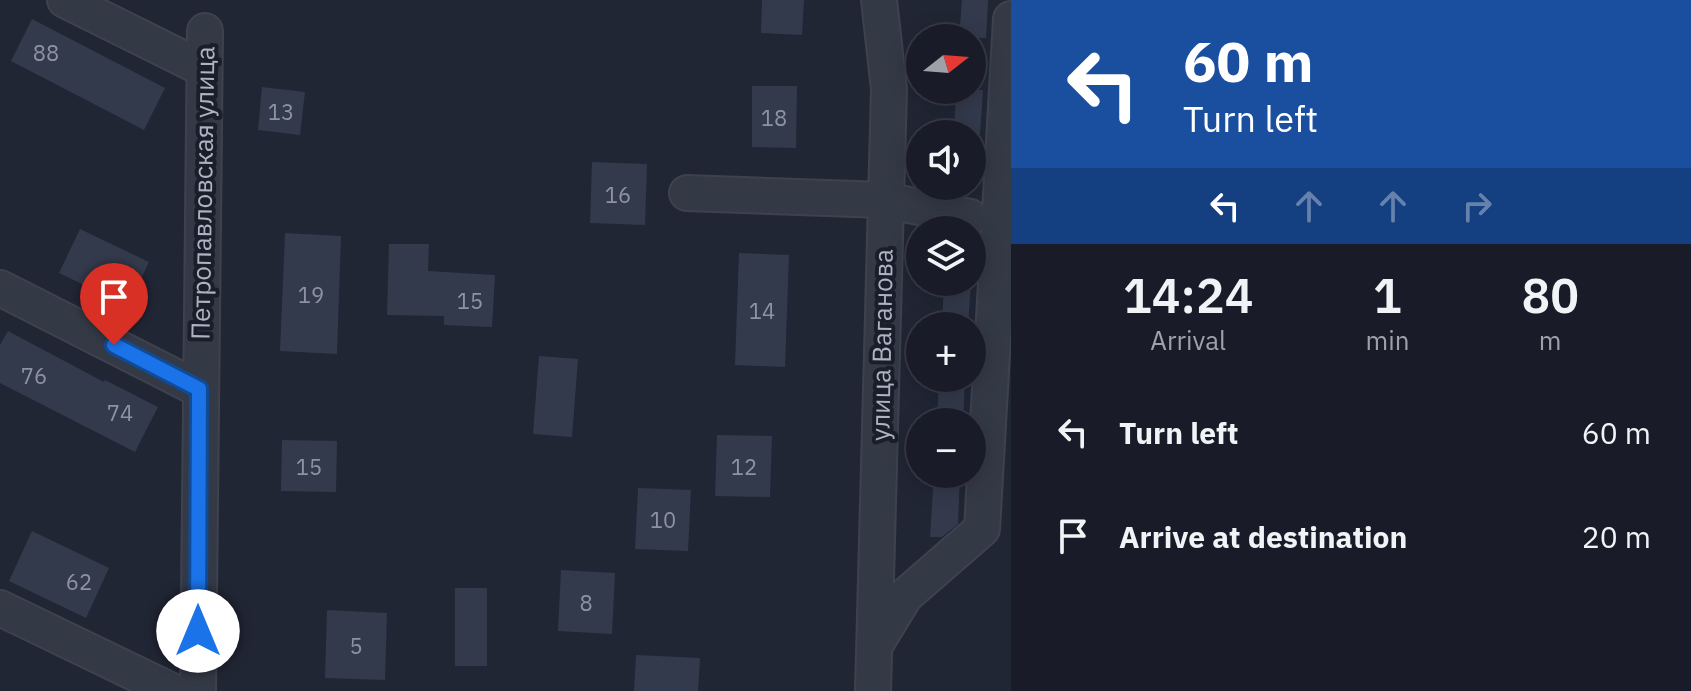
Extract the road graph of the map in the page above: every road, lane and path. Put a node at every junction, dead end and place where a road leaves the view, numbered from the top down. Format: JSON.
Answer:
{"nodes":[{"id":1,"x":65,"y":0,"type":"edge"},
{"id":2,"x":879,"y":0,"type":"edge"},
{"id":3,"x":1011,"y":19,"type":"edge"},
{"id":4,"x":205,"y":31,"type":"dead end"},
{"id":5,"x":204,"y":69,"type":"junction"},
{"id":6,"x":687,"y":193,"type":"dead end"},
{"id":7,"x":884,"y":200,"type":"junction"},
{"id":8,"x":965,"y":216,"type":"edge"},
{"id":9,"x":0,"y":288,"type":"edge"},
{"id":10,"x":199,"y":389,"type":"junction"},
{"id":11,"x":0,"y":608,"type":"edge"},
{"id":12,"x":875,"y":646,"type":"junction"},
{"id":13,"x":172,"y":691,"type":"edge"},
{"id":14,"x":198,"y":691,"type":"edge"},
{"id":15,"x":873,"y":691,"type":"edge"}],
"edges":[{"from":1,"to":5,"type":"street"},
{"from":2,"to":7,"type":"street","name":"улица Ваганова"},
{"from":3,"to":12,"type":"street"},
{"from":4,"to":5,"type":"street","name":"Петропавловская улица"},
{"from":5,"to":10,"type":"street","name":"Петропавловская улица"},
{"from":6,"to":7,"type":"street"},
{"from":7,"to":8,"type":"street"},
{"from":7,"to":12,"type":"street","name":"улица Ваганова"},
{"from":9,"to":10,"type":"street"},
{"from":10,"to":14,"type":"street","name":"Петропавловская улица"},
{"from":11,"to":13,"type":"street"},
{"from":12,"to":15,"type":"street","name":"улица Ваганова"}]}
